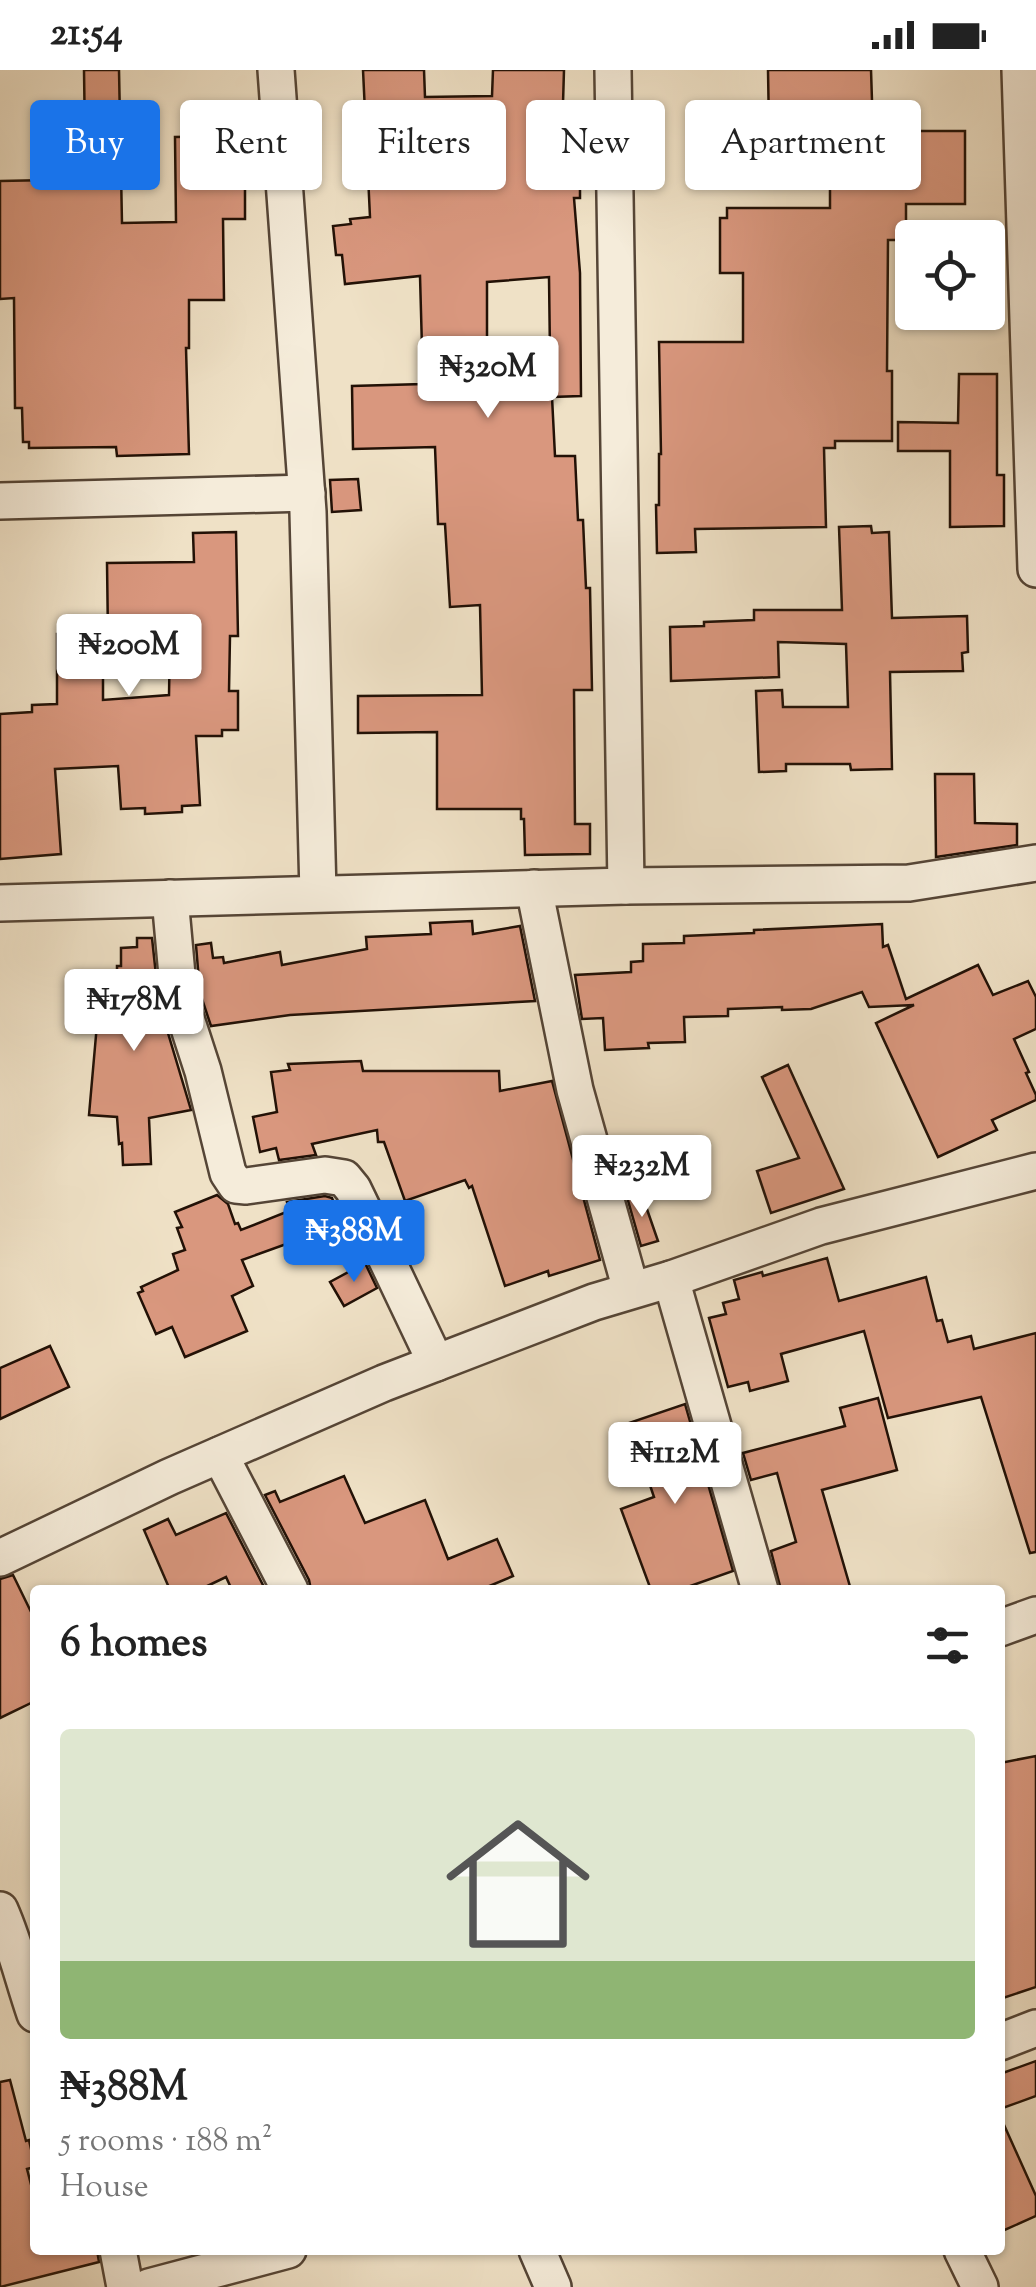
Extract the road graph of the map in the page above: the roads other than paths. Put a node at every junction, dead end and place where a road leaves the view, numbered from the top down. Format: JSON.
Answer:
{"nodes":[{"id":1,"x":276,"y":70,"type":"edge"},
{"id":2,"x":613,"y":70,"type":"edge"},
{"id":3,"x":1020,"y":70,"type":"edge"},
{"id":4,"x":306,"y":493,"type":"junction"},
{"id":5,"x":0,"y":501,"type":"edge"},
{"id":6,"x":1036,"y":569,"type":"edge"},
{"id":7,"x":1036,"y":863,"type":"edge"},
{"id":8,"x":626,"y":886,"type":"junction"},
{"id":9,"x":534,"y":888,"type":"junction"},
{"id":10,"x":318,"y":894,"type":"junction"},
{"id":11,"x":170,"y":898,"type":"junction"},
{"id":12,"x":0,"y":903,"type":"edge"},
{"id":13,"x":1036,"y":1171,"type":"edge"},
{"id":14,"x":671,"y":1278,"type":"junction"},
{"id":15,"x":630,"y":1290,"type":"junction"},
{"id":16,"x":436,"y":1363,"type":"junction"},
{"id":17,"x":220,"y":1454,"type":"junction"},
{"id":18,"x":0,"y":1558,"type":"edge"},
{"id":19,"x":287,"y":1585,"type":"edge"},
{"id":20,"x":759,"y":1585,"type":"edge"},
{"id":21,"x":1036,"y":1615,"type":"edge"},
{"id":22,"x":1005,"y":1626,"type":"edge"},
{"id":23,"x":0,"y":1910,"type":"edge"},
{"id":24,"x":18,"y":1970,"type":"edge"},
{"id":25,"x":30,"y":2001,"type":"edge"},
{"id":26,"x":1036,"y":2028,"type":"edge"},
{"id":27,"x":1005,"y":2040,"type":"edge"},
{"id":28,"x":119,"y":2255,"type":"edge"},
{"id":29,"x":269,"y":2255,"type":"edge"},
{"id":30,"x":539,"y":2255,"type":"edge"},
{"id":31,"x":964,"y":2255,"type":"edge"},
{"id":32,"x":124,"y":2287,"type":"edge"},
{"id":33,"x":149,"y":2287,"type":"edge"},
{"id":34,"x":554,"y":2287,"type":"edge"},
{"id":35,"x":980,"y":2287,"type":"edge"}],
"edges":[{"from":1,"to":4,"type":"street"},
{"from":2,"to":8,"type":"street"},
{"from":3,"to":6,"type":"street"},
{"from":4,"to":5,"type":"street"},
{"from":4,"to":10,"type":"street"},
{"from":7,"to":8,"type":"street"},
{"from":8,"to":9,"type":"street"},
{"from":9,"to":10,"type":"street"},
{"from":9,"to":15,"type":"street"},
{"from":10,"to":11,"type":"street"},
{"from":11,"to":12,"type":"street"},
{"from":11,"to":16,"type":"street"},
{"from":13,"to":14,"type":"street"},
{"from":14,"to":15,"type":"street"},
{"from":14,"to":20,"type":"street"},
{"from":15,"to":16,"type":"street"},
{"from":16,"to":17,"type":"street"},
{"from":17,"to":18,"type":"street"},
{"from":17,"to":19,"type":"street"},
{"from":21,"to":22,"type":"street"},
{"from":23,"to":24,"type":"street"},
{"from":24,"to":25,"type":"street"},
{"from":26,"to":27,"type":"street"},
{"from":28,"to":32,"type":"street"},
{"from":29,"to":33,"type":"street"},
{"from":30,"to":34,"type":"street"},
{"from":31,"to":35,"type":"street"}]}
